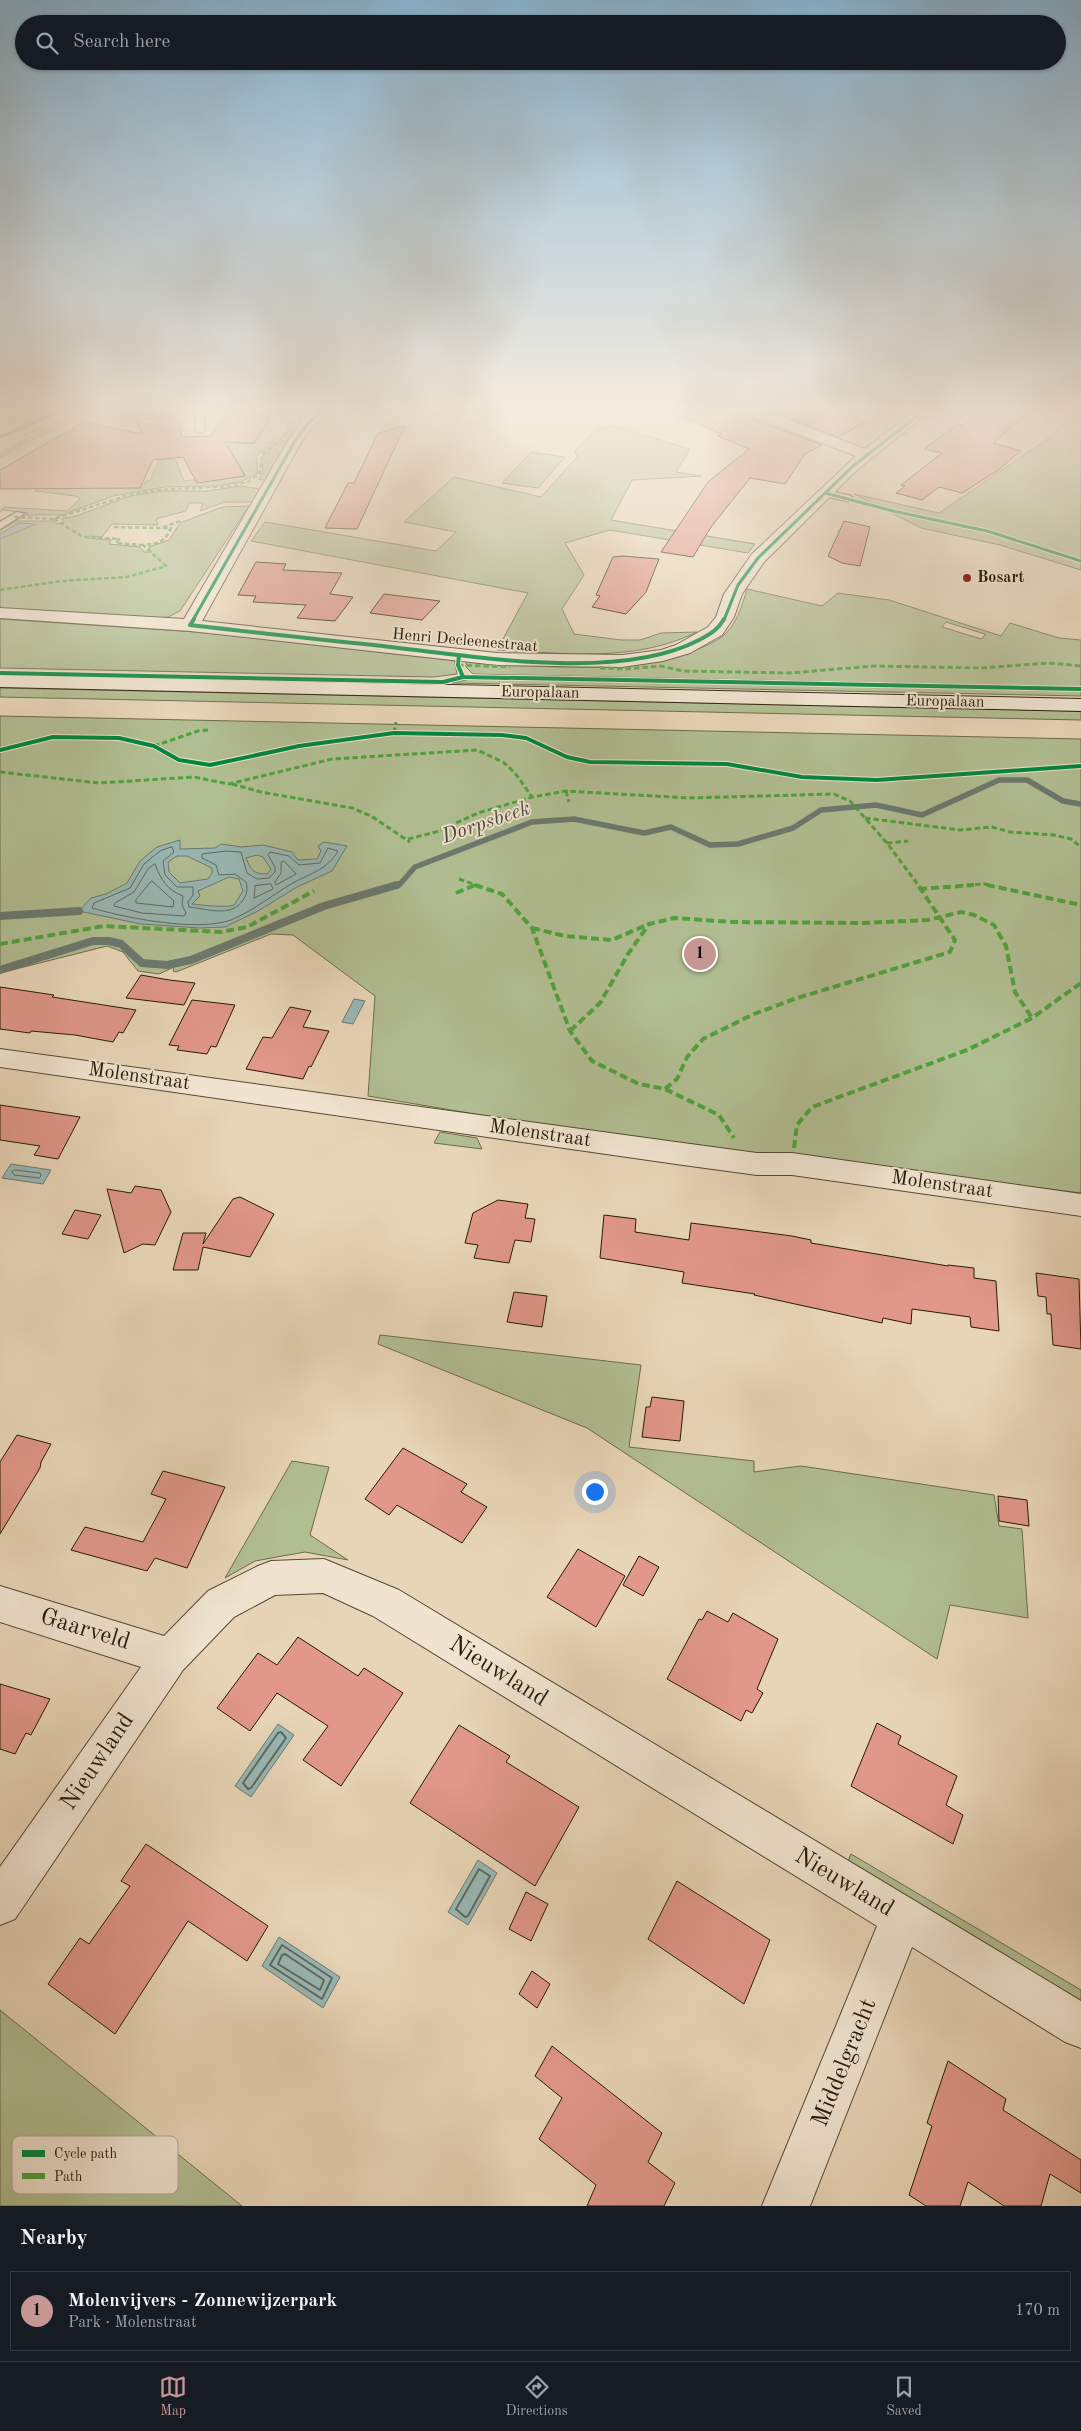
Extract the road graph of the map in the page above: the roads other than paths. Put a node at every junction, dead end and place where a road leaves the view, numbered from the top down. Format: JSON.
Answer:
{"nodes":[{"id":1,"x":254,"y":513,"type":"edge"},
{"id":2,"x":805,"y":513,"type":"edge"},
{"id":3,"x":20,"y":514,"type":"dead end"},
{"id":4,"x":0,"y":526,"type":"edge"},
{"id":5,"x":0,"y":613,"type":"edge"},
{"id":6,"x":190,"y":626,"type":"junction"},
{"id":7,"x":0,"y":681,"type":"edge"},
{"id":8,"x":1081,"y":705,"type":"edge"},
{"id":9,"x":0,"y":1058,"type":"edge"},
{"id":10,"x":1081,"y":1205,"type":"edge"},
{"id":11,"x":0,"y":1604,"type":"edge"},
{"id":12,"x":170,"y":1657,"type":"junction"},
{"id":13,"x":0,"y":1904,"type":"edge"},
{"id":14,"x":902,"y":1918,"type":"junction"},
{"id":15,"x":1081,"y":2026,"type":"edge"},
{"id":16,"x":786,"y":2206,"type":"edge"}],
"edges":[{"from":1,"to":6,"type":"street"},
{"from":2,"to":6,"type":"street","name":"Henri Decleenestraat"},
{"from":3,"to":4,"type":"lane"},
{"from":5,"to":6,"type":"street","name":"Henri Decleenestraat"},
{"from":7,"to":8,"type":"street","name":"Europalaan"},
{"from":9,"to":10,"type":"street","name":"Molenstraat"},
{"from":11,"to":12,"type":"street","name":"Gaarveld"},
{"from":12,"to":13,"type":"street","name":"Nieuwland"},
{"from":12,"to":14,"type":"street","name":"Nieuwland"},
{"from":14,"to":15,"type":"street","name":"Nieuwland"},
{"from":14,"to":16,"type":"street","name":"Middelgracht"}]}
